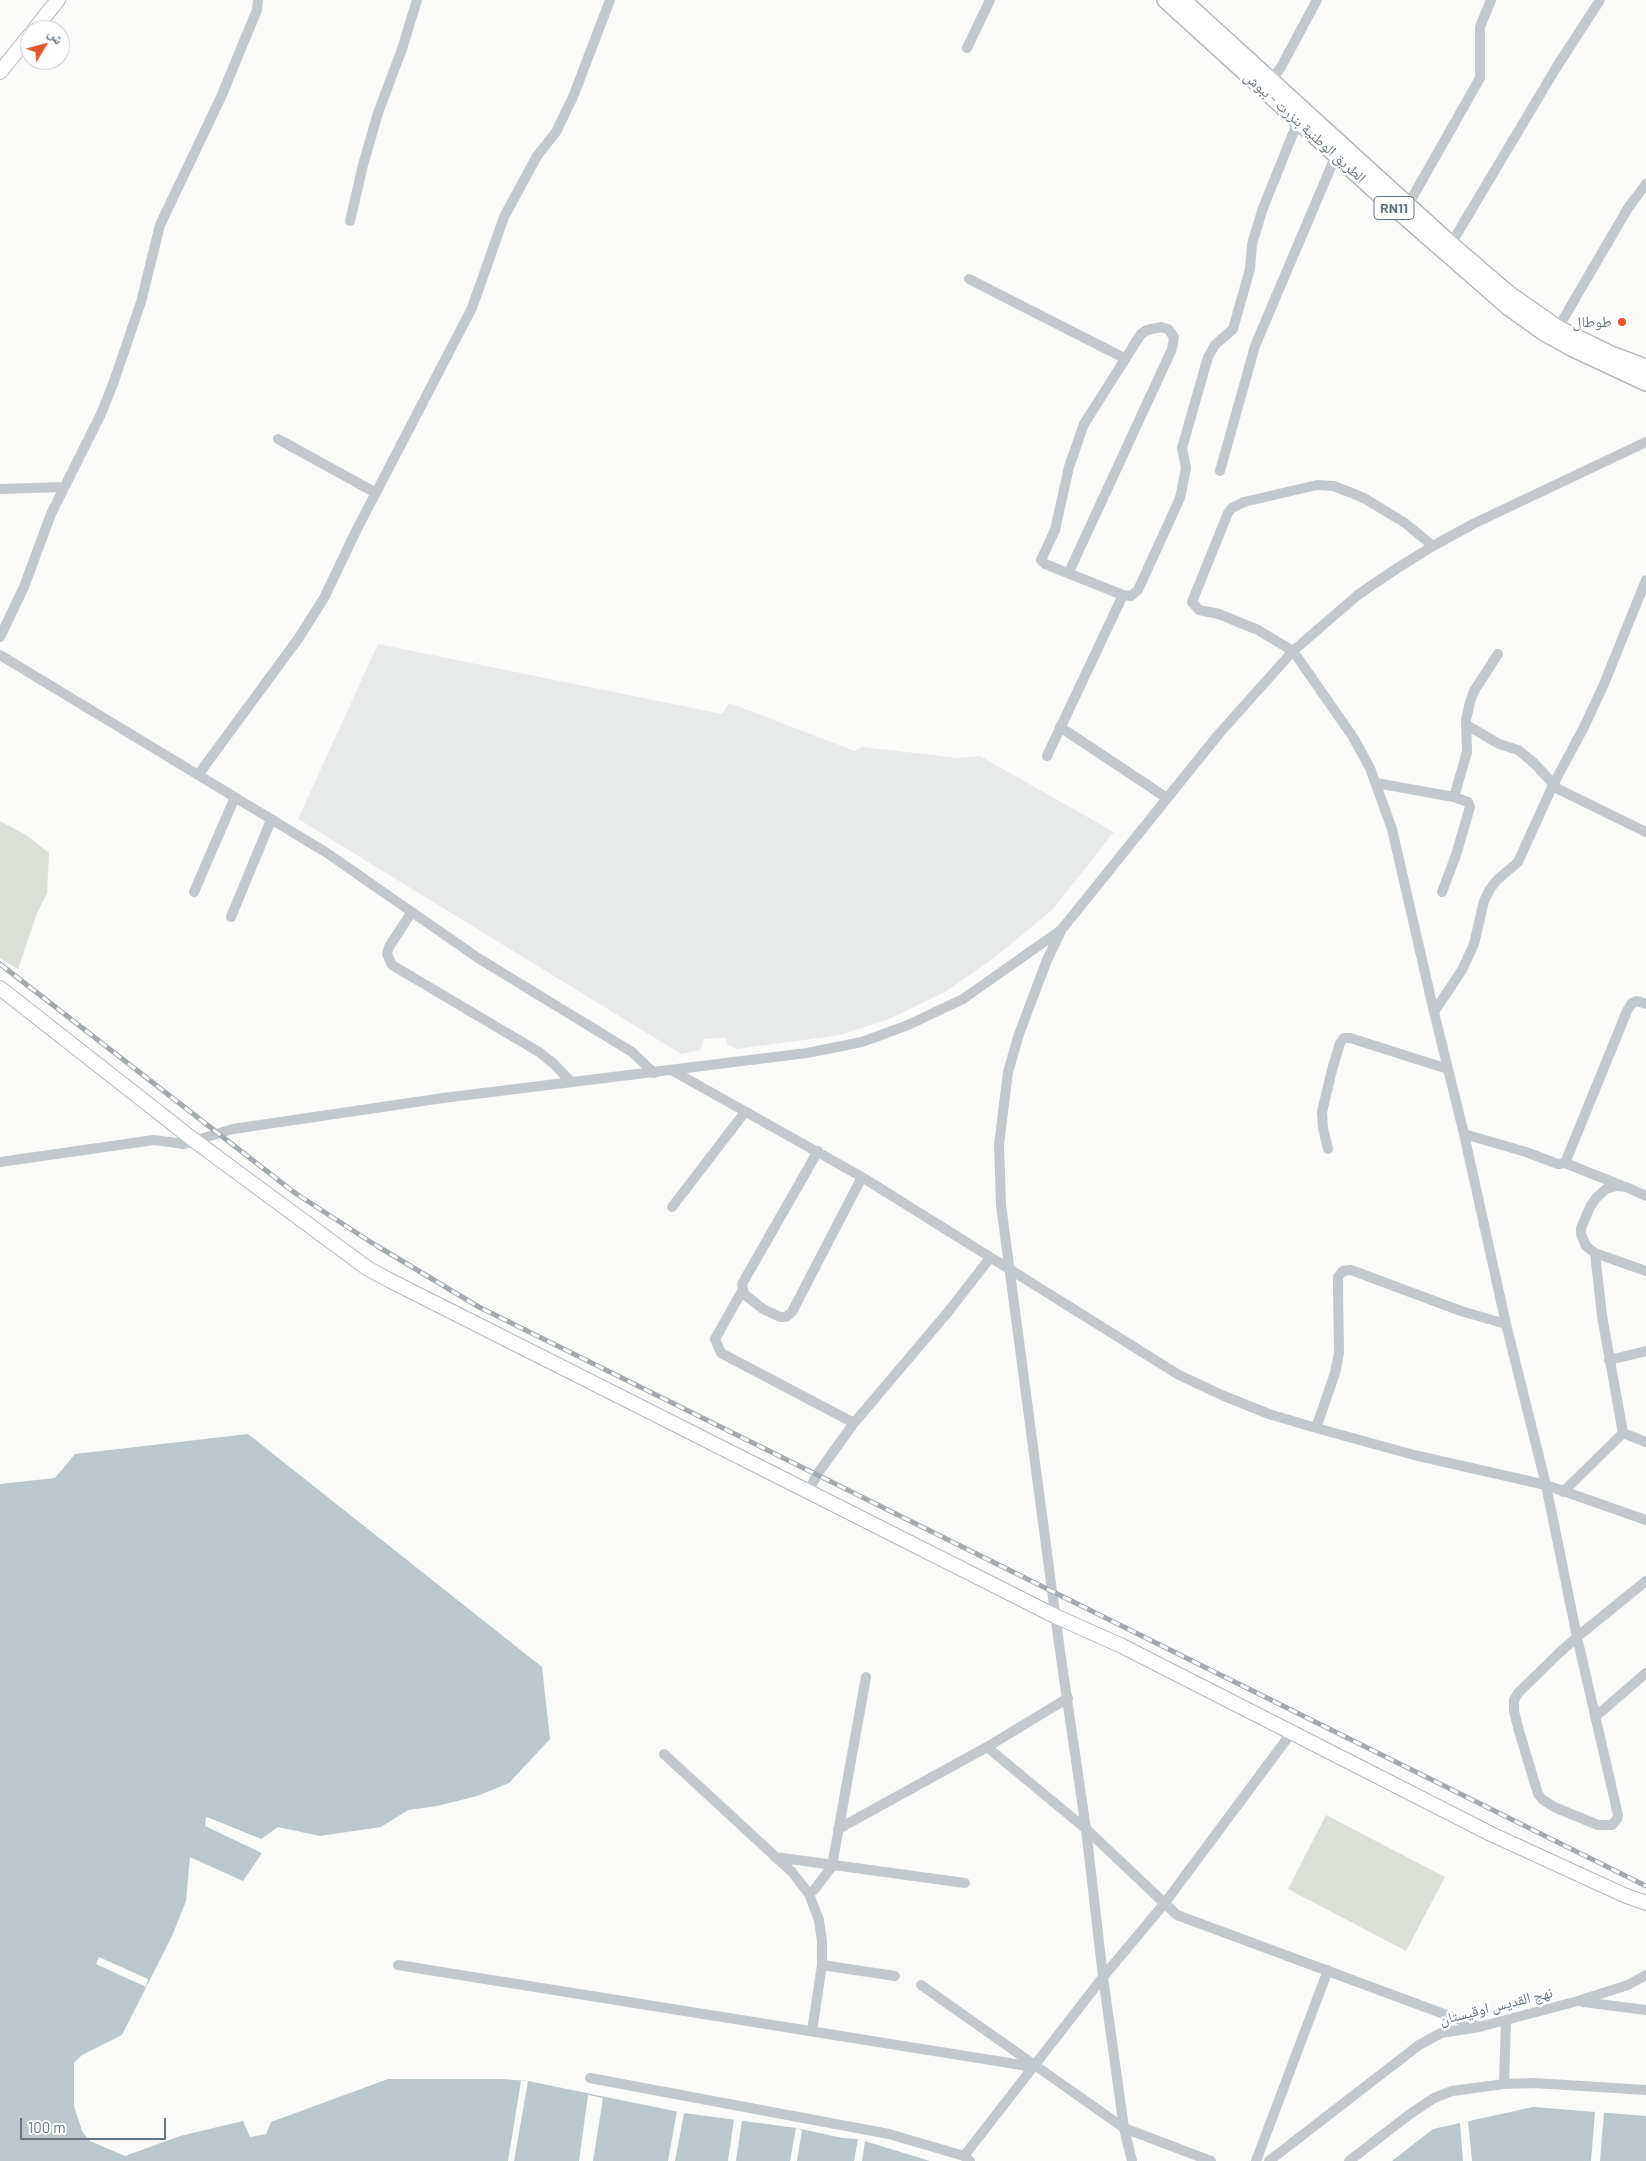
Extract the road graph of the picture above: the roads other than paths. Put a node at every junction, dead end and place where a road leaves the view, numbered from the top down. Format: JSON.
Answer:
{"nodes":[{"id":1,"x":58,"y":0,"type":"edge"},
{"id":2,"x":258,"y":0,"type":"edge"},
{"id":3,"x":417,"y":0,"type":"edge"},
{"id":4,"x":610,"y":0,"type":"edge"},
{"id":5,"x":990,"y":0,"type":"edge"},
{"id":6,"x":1165,"y":0,"type":"edge"},
{"id":7,"x":1317,"y":0,"type":"edge"},
{"id":8,"x":1491,"y":0,"type":"edge"},
{"id":9,"x":1600,"y":0,"type":"edge"},
{"id":10,"x":1187,"y":2,"type":"edge"},
{"id":11,"x":42,"y":20,"type":"edge"},
{"id":12,"x":20,"y":47,"type":"edge"},
{"id":13,"x":967,"y":48,"type":"dead end"},
{"id":14,"x":0,"y":72,"type":"edge"},
{"id":15,"x":1271,"y":81,"type":"junction"},
{"id":16,"x":1298,"y":122,"type":"junction"},
{"id":17,"x":1336,"y":155,"type":"junction"},
{"id":18,"x":1646,"y":184,"type":"edge"},
{"id":19,"x":1408,"y":205,"type":"junction"},
{"id":20,"x":350,"y":221,"type":"dead end"},
{"id":21,"x":1451,"y":244,"type":"junction"},
{"id":22,"x":969,"y":279,"type":"dead end"},
{"id":23,"x":1558,"y":328,"type":"junction"},
{"id":24,"x":1126,"y":359,"type":"junction"},
{"id":25,"x":1646,"y":367,"type":"edge"},
{"id":26,"x":1646,"y":383,"type":"edge"},
{"id":27,"x":278,"y":439,"type":"dead end"},
{"id":28,"x":1645,"y":442,"type":"edge"},
{"id":29,"x":1220,"y":471,"type":"dead end"},
{"id":30,"x":64,"y":487,"type":"junction"},
{"id":31,"x":0,"y":489,"type":"edge"},
{"id":32,"x":376,"y":493,"type":"junction"},
{"id":33,"x":1433,"y":546,"type":"junction"},
{"id":34,"x":1069,"y":572,"type":"junction"},
{"id":35,"x":1646,"y":580,"type":"edge"},
{"id":36,"x":1123,"y":595,"type":"junction"},
{"id":37,"x":0,"y":638,"type":"edge"},
{"id":38,"x":1293,"y":651,"type":"junction"},
{"id":39,"x":1498,"y":654,"type":"dead end"},
{"id":40,"x":0,"y":655,"type":"edge"},
{"id":41,"x":1467,"y":725,"type":"junction"},
{"id":42,"x":1060,"y":726,"type":"junction"},
{"id":43,"x":1047,"y":756,"type":"dead end"},
{"id":44,"x":198,"y":775,"type":"junction"},
{"id":45,"x":1376,"y":783,"type":"junction"},
{"id":46,"x":1553,"y":785,"type":"junction"},
{"id":47,"x":235,"y":797,"type":"junction"},
{"id":48,"x":1454,"y":797,"type":"junction"},
{"id":49,"x":1167,"y":798,"type":"junction"},
{"id":50,"x":271,"y":820,"type":"junction"},
{"id":51,"x":1646,"y":832,"type":"edge"},
{"id":52,"x":194,"y":892,"type":"dead end"},
{"id":53,"x":1442,"y":892,"type":"dead end"},
{"id":54,"x":411,"y":913,"type":"junction"},
{"id":55,"x":231,"y":917,"type":"dead end"},
{"id":56,"x":1062,"y":929,"type":"junction"},
{"id":57,"x":0,"y":988,"type":"edge"},
{"id":58,"x":1646,"y":1004,"type":"edge"},
{"id":59,"x":1434,"y":1012,"type":"junction"},
{"id":60,"x":1448,"y":1070,"type":"junction"},
{"id":61,"x":674,"y":1071,"type":"junction"},
{"id":62,"x":654,"y":1073,"type":"junction"},
{"id":63,"x":571,"y":1082,"type":"junction"},
{"id":64,"x":745,"y":1112,"type":"junction"},
{"id":65,"x":1464,"y":1134,"type":"junction"},
{"id":66,"x":195,"y":1141,"type":"junction"},
{"id":67,"x":1328,"y":1149,"type":"dead end"},
{"id":68,"x":818,"y":1151,"type":"junction"},
{"id":69,"x":0,"y":1162,"type":"edge"},
{"id":70,"x":1565,"y":1163,"type":"junction"},
{"id":71,"x":862,"y":1177,"type":"junction"},
{"id":72,"x":1626,"y":1187,"type":"junction"},
{"id":73,"x":1646,"y":1196,"type":"edge"},
{"id":74,"x":672,"y":1207,"type":"dead end"},
{"id":75,"x":1595,"y":1253,"type":"junction"},
{"id":76,"x":990,"y":1258,"type":"junction"},
{"id":77,"x":1010,"y":1271,"type":"junction"},
{"id":78,"x":1646,"y":1271,"type":"edge"},
{"id":79,"x":742,"y":1291,"type":"junction"},
{"id":80,"x":1506,"y":1324,"type":"junction"},
{"id":81,"x":1646,"y":1351,"type":"edge"},
{"id":82,"x":1609,"y":1360,"type":"junction"},
{"id":83,"x":854,"y":1422,"type":"junction"},
{"id":84,"x":1316,"y":1428,"type":"junction"},
{"id":85,"x":1623,"y":1434,"type":"junction"},
{"id":86,"x":1646,"y":1442,"type":"edge"},
{"id":87,"x":1546,"y":1485,"type":"junction"},
{"id":88,"x":808,"y":1492,"type":"junction"},
{"id":89,"x":1563,"y":1492,"type":"junction"},
{"id":90,"x":1646,"y":1520,"type":"edge"},
{"id":91,"x":1646,"y":1581,"type":"edge"},
{"id":92,"x":1055,"y":1616,"type":"junction"},
{"id":93,"x":1576,"y":1637,"type":"junction"},
{"id":94,"x":1646,"y":1673,"type":"edge"},
{"id":95,"x":866,"y":1677,"type":"dead end"},
{"id":96,"x":1068,"y":1698,"type":"junction"},
{"id":97,"x":1595,"y":1717,"type":"junction"},
{"id":98,"x":1292,"y":1732,"type":"junction"},
{"id":99,"x":987,"y":1747,"type":"junction"},
{"id":100,"x":664,"y":1754,"type":"dead end"},
{"id":101,"x":838,"y":1829,"type":"junction"},
{"id":102,"x":1086,"y":1829,"type":"junction"},
{"id":103,"x":774,"y":1857,"type":"junction"},
{"id":104,"x":832,"y":1866,"type":"junction"},
{"id":105,"x":964,"y":1883,"type":"dead end"},
{"id":106,"x":809,"y":1894,"type":"junction"},
{"id":107,"x":1646,"y":1903,"type":"edge"},
{"id":108,"x":1164,"y":1904,"type":"junction"},
{"id":109,"x":398,"y":1965,"type":"dead end"},
{"id":110,"x":822,"y":1966,"type":"junction"},
{"id":111,"x":1328,"y":1970,"type":"junction"},
{"id":112,"x":1646,"y":1975,"type":"edge"},
{"id":113,"x":895,"y":1976,"type":"dead end"},
{"id":114,"x":1103,"y":1977,"type":"junction"},
{"id":115,"x":921,"y":1985,"type":"dead end"},
{"id":116,"x":1578,"y":2001,"type":"junction"},
{"id":117,"x":1646,"y":2010,"type":"edge"},
{"id":118,"x":1506,"y":2021,"type":"junction"},
{"id":119,"x":1479,"y":2027,"type":"junction"},
{"id":120,"x":812,"y":2031,"type":"junction"},
{"id":121,"x":1034,"y":2066,"type":"junction"},
{"id":122,"x":590,"y":2078,"type":"dead end"},
{"id":123,"x":1504,"y":2084,"type":"junction"},
{"id":124,"x":1646,"y":2090,"type":"edge"},
{"id":125,"x":1124,"y":2128,"type":"junction"},
{"id":126,"x":967,"y":2158,"type":"edge"},
{"id":127,"x":1132,"y":2161,"type":"edge"},
{"id":128,"x":1211,"y":2161,"type":"edge"},
{"id":129,"x":1256,"y":2161,"type":"edge"},
{"id":130,"x":1269,"y":2161,"type":"edge"},
{"id":131,"x":1349,"y":2161,"type":"edge"}],
"edges":[{"from":1,"to":11,"type":"street"},
{"from":2,"to":30,"type":"street"},
{"from":3,"to":20,"type":"street"},
{"from":4,"to":32,"type":"street"},
{"from":5,"to":13,"type":"street"},
{"from":6,"to":16,"type":"main road","name":"الطريق الوطنية بنزرت - ببوش","number":"RN11"},
{"from":7,"to":15,"type":"street"},
{"from":8,"to":19,"type":"street"},
{"from":9,"to":21,"type":"street"},
{"from":10,"to":15,"type":"main road","name":"الطريق الوطنية بنزرت - ببوش","number":"RN11"},
{"from":12,"to":14,"type":"street"},
{"from":15,"to":19,"type":"main road","name":"الطريق الوطنية بنزرت - ببوش","number":"RN11"},
{"from":16,"to":17,"type":"main road","name":"الطريق الوطنية بنزرت - ببوش","number":"RN11"},
{"from":16,"to":36,"type":"street"},
{"from":17,"to":26,"type":"main road","name":"الطريق الوطنية بنزرت - ببوش","number":"RN11"},
{"from":17,"to":29,"type":"street"},
{"from":18,"to":23,"type":"street"},
{"from":19,"to":21,"type":"main road","name":"الطريق الوطنية بنزرت - ببوش","number":"RN11"},
{"from":21,"to":23,"type":"main road","name":"الطريق الوطنية بنزرت - ببوش","number":"RN11"},
{"from":22,"to":24,"type":"street"},
{"from":23,"to":25,"type":"main road","name":"الطريق الوطنية بنزرت - ببوش","number":"RN11"},
{"from":24,"to":34,"type":"street"},
{"from":24,"to":34,"type":"street"},
{"from":27,"to":32,"type":"street"},
{"from":28,"to":33,"type":"street"},
{"from":30,"to":31,"type":"street"},
{"from":30,"to":37,"type":"street"},
{"from":32,"to":44,"type":"street"},
{"from":33,"to":38,"type":"street"},
{"from":33,"to":38,"type":"street"},
{"from":34,"to":36,"type":"street"},
{"from":35,"to":46,"type":"street"},
{"from":36,"to":42,"type":"street"},
{"from":38,"to":45,"type":"street"},
{"from":38,"to":49,"type":"street"},
{"from":39,"to":41,"type":"street"},
{"from":40,"to":44,"type":"street"},
{"from":41,"to":46,"type":"street"},
{"from":41,"to":48,"type":"street"},
{"from":42,"to":43,"type":"street"},
{"from":42,"to":49,"type":"street"},
{"from":44,"to":47,"type":"street"},
{"from":45,"to":48,"type":"street"},
{"from":45,"to":59,"type":"street"},
{"from":46,"to":51,"type":"street"},
{"from":46,"to":59,"type":"street"},
{"from":47,"to":50,"type":"street"},
{"from":47,"to":52,"type":"street"},
{"from":48,"to":53,"type":"street"},
{"from":49,"to":56,"type":"street"},
{"from":50,"to":54,"type":"street"},
{"from":50,"to":55,"type":"street"},
{"from":54,"to":62,"type":"street"},
{"from":54,"to":63,"type":"street"},
{"from":56,"to":61,"type":"street"},
{"from":56,"to":77,"type":"street"},
{"from":57,"to":66,"type":"street"},
{"from":58,"to":70,"type":"street"},
{"from":59,"to":60,"type":"street"},
{"from":60,"to":65,"type":"street"},
{"from":60,"to":67,"type":"street"},
{"from":61,"to":62,"type":"street"},
{"from":61,"to":64,"type":"street"},
{"from":62,"to":63,"type":"street"},
{"from":63,"to":66,"type":"street"},
{"from":64,"to":68,"type":"street"},
{"from":64,"to":74,"type":"street"},
{"from":65,"to":70,"type":"street"},
{"from":65,"to":80,"type":"street"},
{"from":66,"to":69,"type":"street"},
{"from":66,"to":88,"type":"street"},
{"from":68,"to":71,"type":"street"},
{"from":68,"to":79,"type":"street"},
{"from":70,"to":72,"type":"street"},
{"from":71,"to":76,"type":"street"},
{"from":71,"to":79,"type":"street"},
{"from":72,"to":73,"type":"street"},
{"from":72,"to":75,"type":"street"},
{"from":75,"to":78,"type":"street"},
{"from":75,"to":82,"type":"street"},
{"from":76,"to":77,"type":"street"},
{"from":76,"to":83,"type":"street"},
{"from":77,"to":84,"type":"street"},
{"from":77,"to":92,"type":"street"},
{"from":79,"to":83,"type":"street"},
{"from":80,"to":84,"type":"street"},
{"from":80,"to":87,"type":"street"},
{"from":81,"to":82,"type":"street"},
{"from":82,"to":85,"type":"street"},
{"from":83,"to":88,"type":"street"},
{"from":84,"to":87,"type":"street"},
{"from":85,"to":86,"type":"street"},
{"from":85,"to":89,"type":"street"},
{"from":87,"to":89,"type":"street"},
{"from":87,"to":93,"type":"street"},
{"from":88,"to":92,"type":"street"},
{"from":89,"to":90,"type":"street"},
{"from":91,"to":93,"type":"street"},
{"from":92,"to":96,"type":"street"},
{"from":92,"to":98,"type":"street"},
{"from":93,"to":97,"type":"street"},
{"from":93,"to":97,"type":"street"},
{"from":94,"to":97,"type":"street"},
{"from":95,"to":101,"type":"street"},
{"from":96,"to":99,"type":"street"},
{"from":96,"to":102,"type":"street"},
{"from":98,"to":107,"type":"street"},
{"from":98,"to":108,"type":"street"},
{"from":99,"to":101,"type":"street"},
{"from":99,"to":102,"type":"street"},
{"from":100,"to":103,"type":"street"},
{"from":101,"to":104,"type":"street"},
{"from":102,"to":108,"type":"street"},
{"from":102,"to":114,"type":"street"},
{"from":103,"to":104,"type":"street"},
{"from":103,"to":106,"type":"street"},
{"from":104,"to":105,"type":"street"},
{"from":104,"to":106,"type":"street"},
{"from":106,"to":110,"type":"street"},
{"from":108,"to":111,"type":"street"},
{"from":108,"to":114,"type":"street"},
{"from":109,"to":120,"type":"street"},
{"from":110,"to":113,"type":"street"},
{"from":110,"to":120,"type":"street"},
{"from":111,"to":119,"type":"street"},
{"from":111,"to":129,"type":"street"},
{"from":112,"to":116,"type":"street","name":"نهج القديس اوقيستان"},
{"from":114,"to":121,"type":"street"},
{"from":114,"to":125,"type":"street"},
{"from":115,"to":121,"type":"street"},
{"from":116,"to":117,"type":"street"},
{"from":116,"to":118,"type":"street","name":"نهج القديس اوقيستان"},
{"from":118,"to":119,"type":"street","name":"نهج القديس اوقيستان"},
{"from":118,"to":123,"type":"street"},
{"from":119,"to":130,"type":"street","name":"نهج القديس اوقيستان"},
{"from":120,"to":121,"type":"street"},
{"from":121,"to":125,"type":"street"},
{"from":121,"to":126,"type":"street"},
{"from":122,"to":126,"type":"street"},
{"from":123,"to":124,"type":"street"},
{"from":123,"to":131,"type":"street"},
{"from":125,"to":127,"type":"street"},
{"from":125,"to":128,"type":"street"}]}
